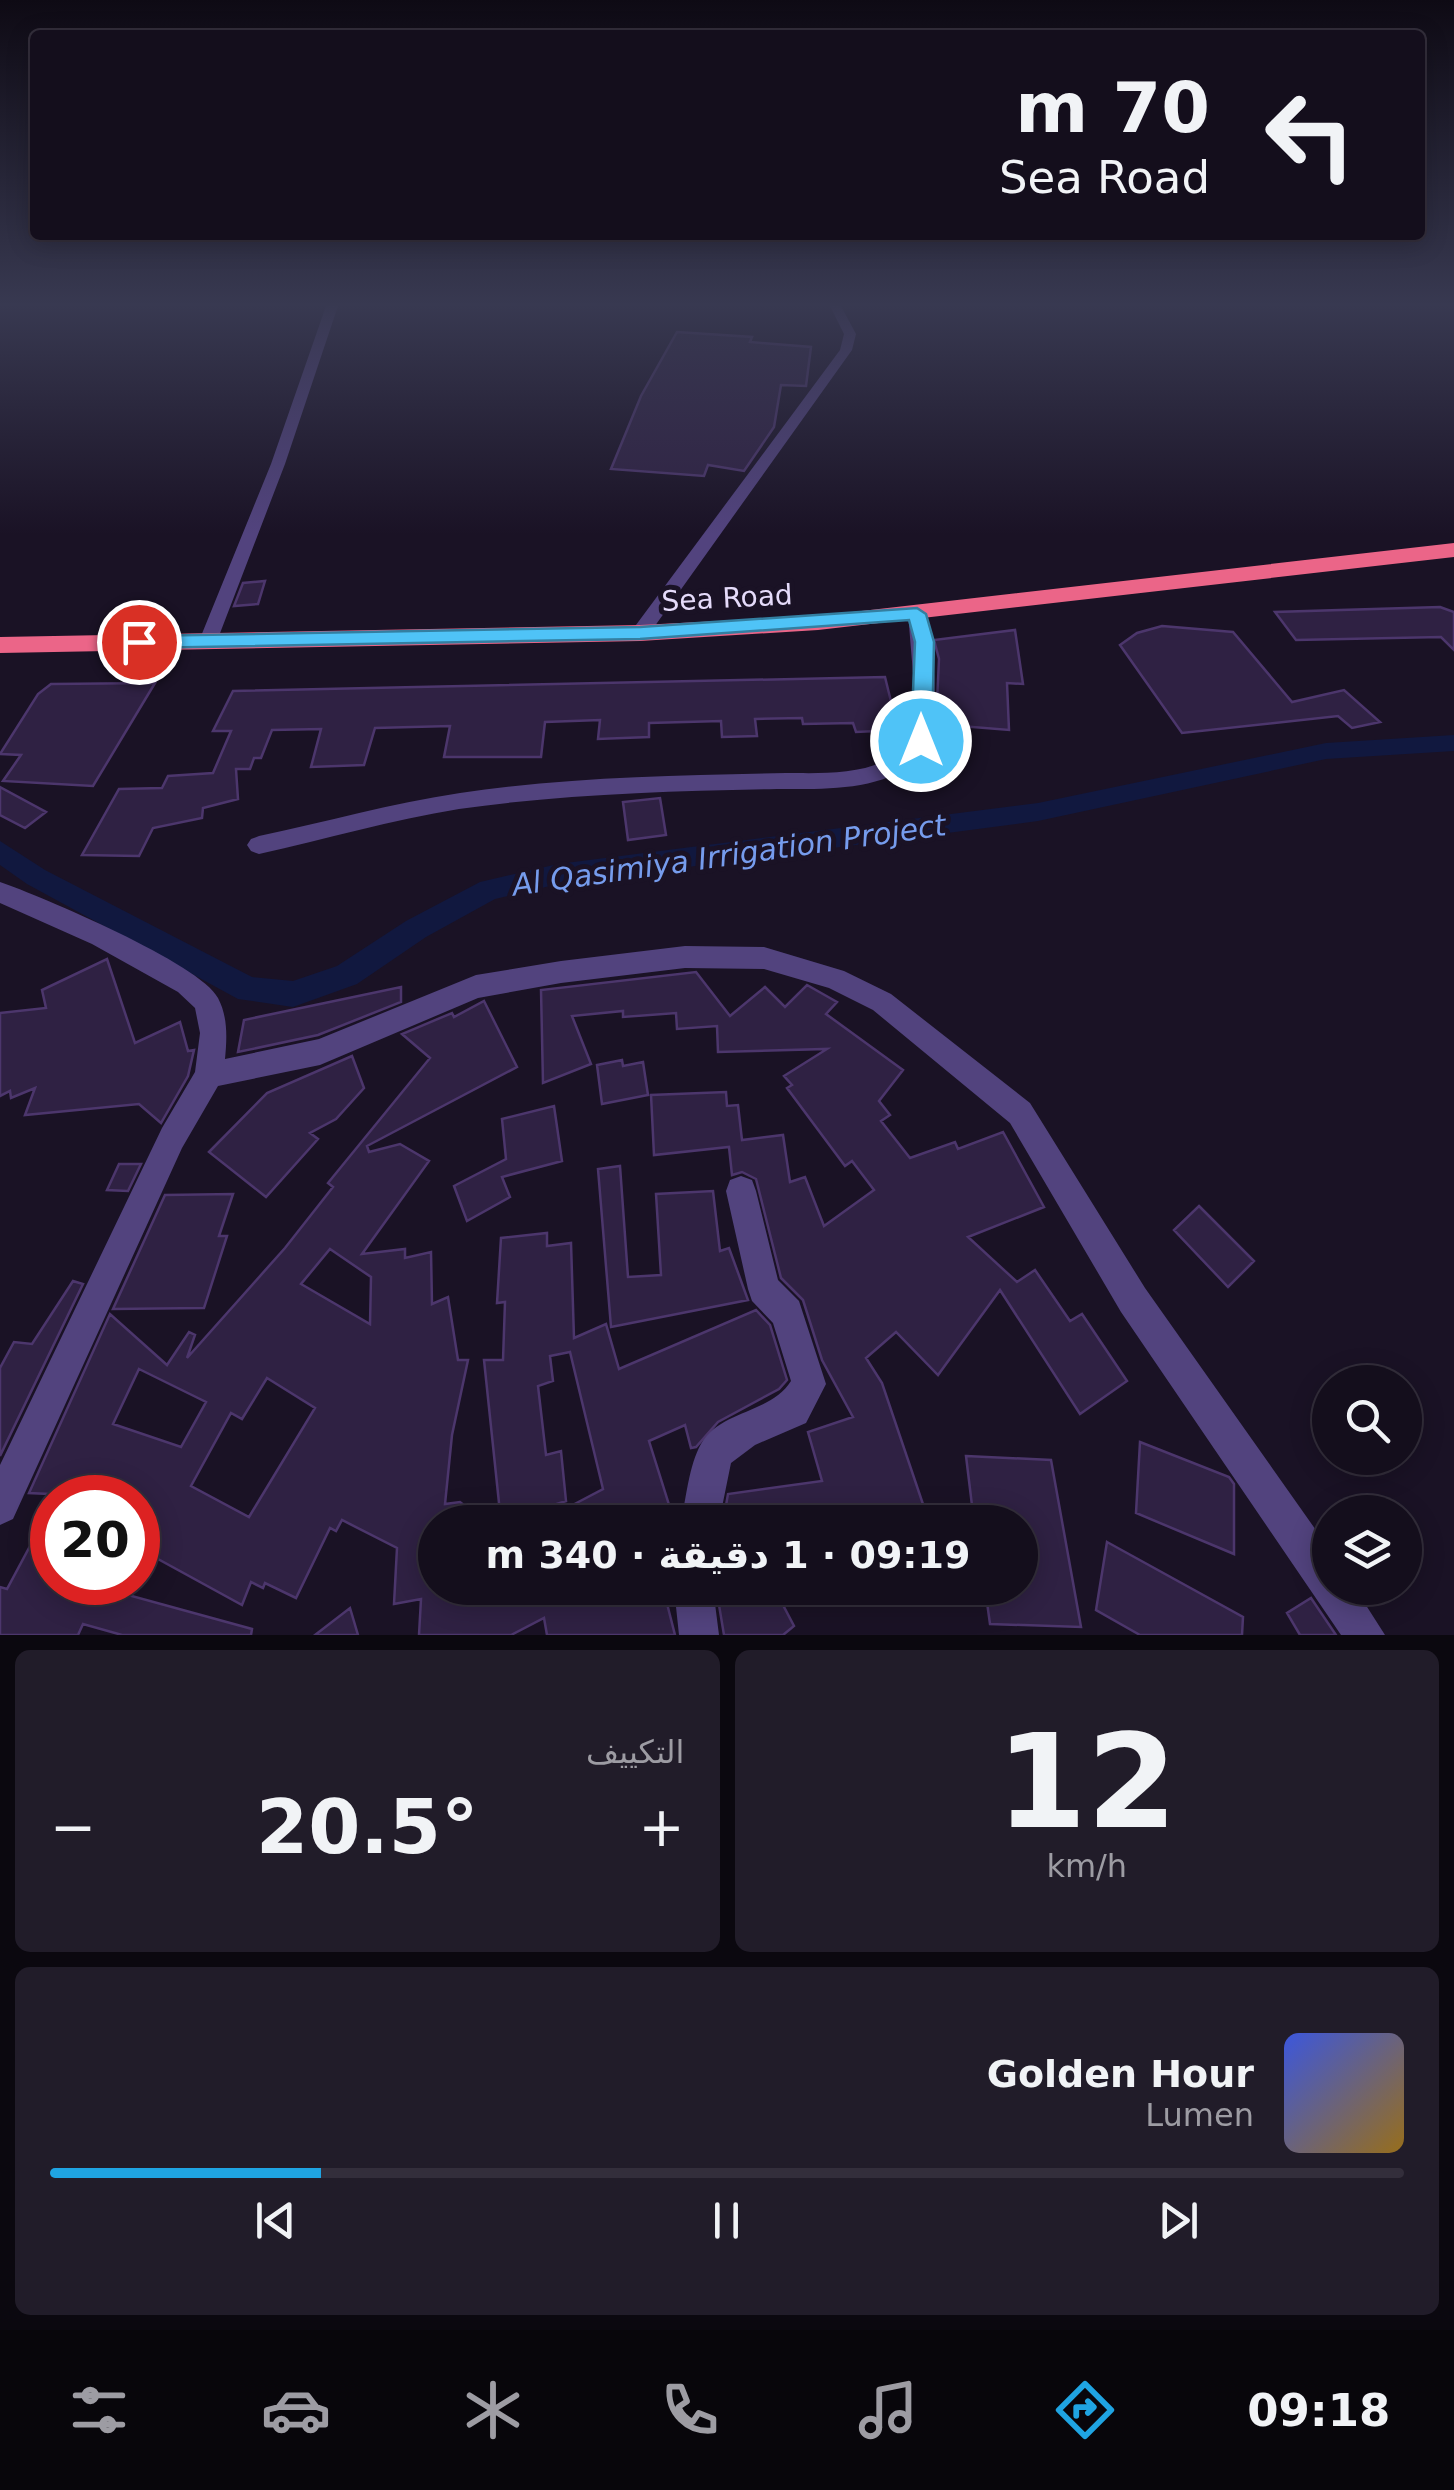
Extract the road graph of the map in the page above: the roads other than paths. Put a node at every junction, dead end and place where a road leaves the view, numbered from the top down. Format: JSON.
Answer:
{"nodes":[{"id":1,"x":306,"y":382,"type":"edge"},
{"id":2,"x":822,"y":382,"type":"edge"},
{"id":3,"x":1454,"y":550,"type":"edge"},
{"id":4,"x":917,"y":614,"type":"junction"},
{"id":5,"x":640,"y":633,"type":"junction"},
{"id":6,"x":208,"y":641,"type":"junction"},
{"id":7,"x":0,"y":646,"type":"edge"},
{"id":8,"x":259,"y":845,"type":"dead end"},
{"id":9,"x":0,"y":892,"type":"edge"},
{"id":10,"x":209,"y":1075,"type":"junction"},
{"id":11,"x":741,"y":1192,"type":"dead end"},
{"id":12,"x":704,"y":1505,"type":"edge"},
{"id":13,"x":0,"y":1506,"type":"edge"},
{"id":14,"x":1312,"y":1559,"type":"edge"},
{"id":15,"x":696,"y":1605,"type":"edge"},
{"id":16,"x":1344,"y":1605,"type":"edge"},
{"id":17,"x":699,"y":1635,"type":"edge"},
{"id":18,"x":1365,"y":1635,"type":"edge"}],
"edges":[{"from":1,"to":6,"type":"street"},
{"from":2,"to":5,"type":"street"},
{"from":3,"to":4,"type":"highway","name":"Sea Road"},
{"from":4,"to":5,"type":"highway","name":"Sea Road"},
{"from":4,"to":8,"type":"street"},
{"from":5,"to":6,"type":"highway","name":"Sea Road"},
{"from":6,"to":7,"type":"highway","name":"Sea Road"},
{"from":9,"to":10,"type":"street"},
{"from":10,"to":13,"type":"street"},
{"from":10,"to":14,"type":"street"},
{"from":11,"to":12,"type":"street"},
{"from":15,"to":17,"type":"street"},
{"from":16,"to":18,"type":"street"}]}
